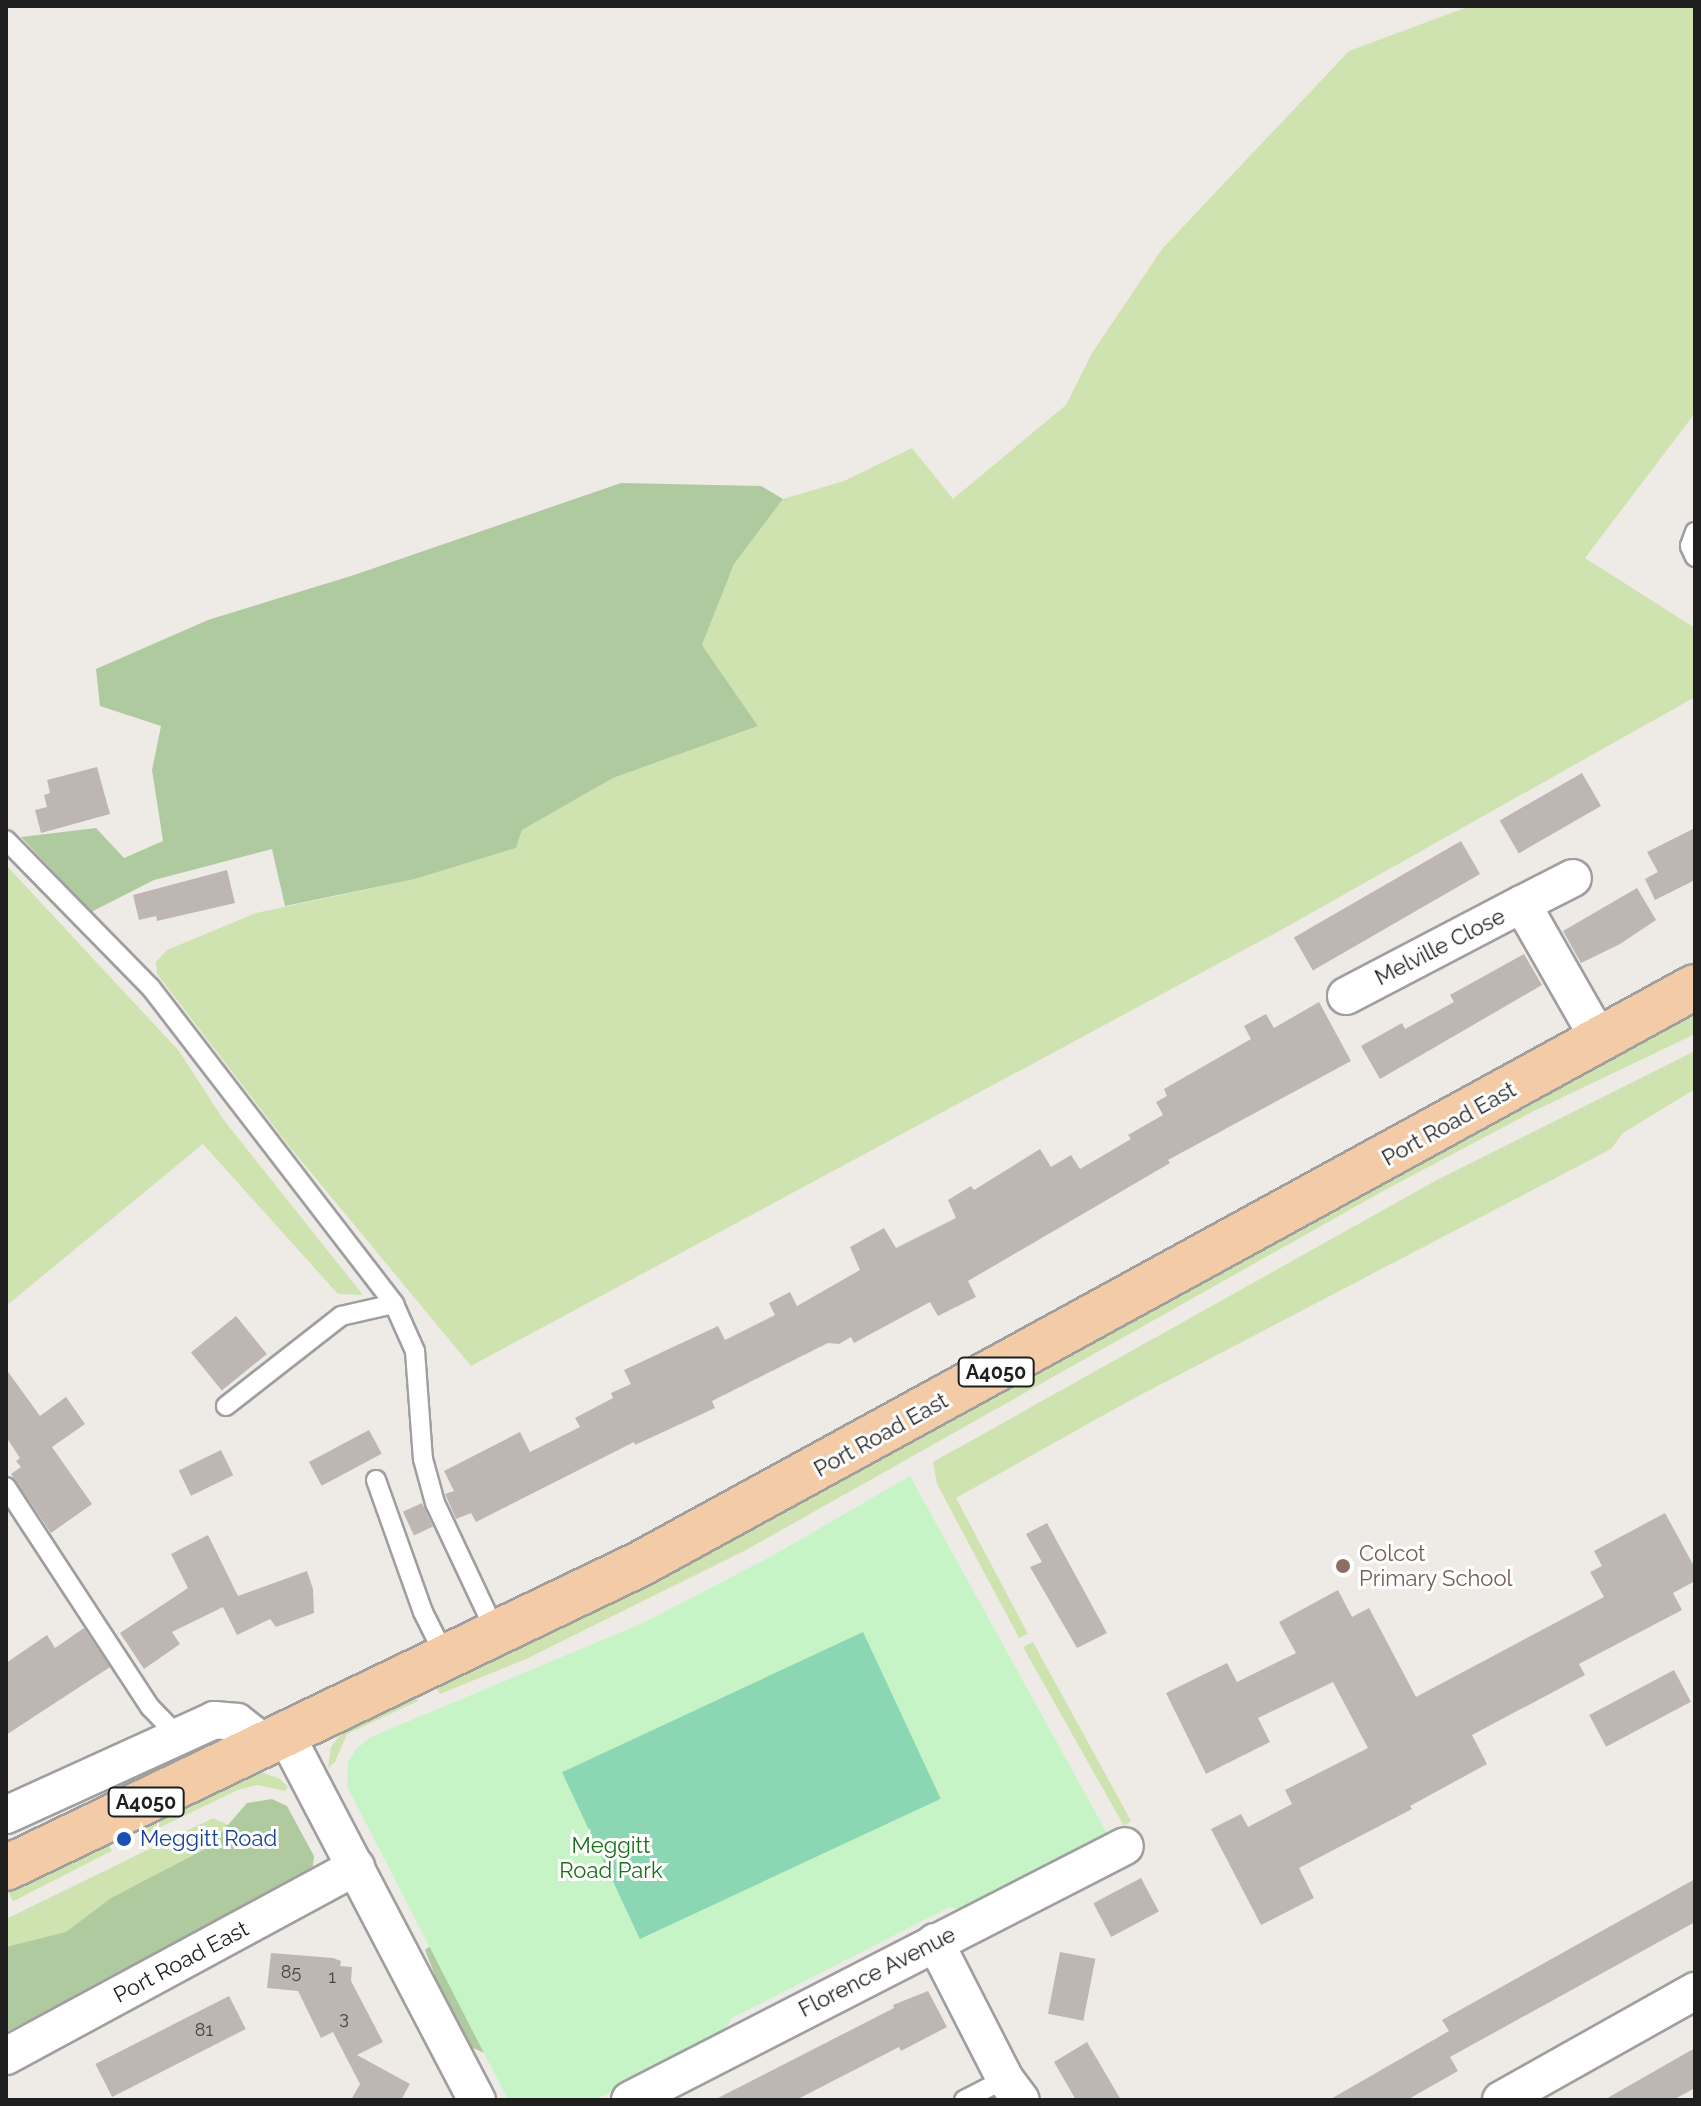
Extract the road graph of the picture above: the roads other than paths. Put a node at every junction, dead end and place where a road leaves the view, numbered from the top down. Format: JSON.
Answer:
{"nodes":[{"id":1,"x":1695,"y":532,"type":"edge"},
{"id":2,"x":1695,"y":557,"type":"edge"},
{"id":3,"x":6,"y":840,"type":"edge"},
{"id":4,"x":1573,"y":878,"type":"dead end"},
{"id":5,"x":1522,"y":904,"type":"junction"},
{"id":6,"x":1695,"y":987,"type":"edge"},
{"id":7,"x":1367,"y":995,"type":"dead end"},
{"id":8,"x":1600,"y":1041,"type":"junction"},
{"id":9,"x":394,"y":1304,"type":"junction"},
{"id":10,"x":226,"y":1406,"type":"dead end"},
{"id":11,"x":376,"y":1480,"type":"dead end"},
{"id":12,"x":6,"y":1487,"type":"edge"},
{"id":13,"x":497,"y":1635,"type":"junction"},
{"id":14,"x":446,"y":1658,"type":"junction"},
{"id":15,"x":176,"y":1734,"type":"junction"},
{"id":16,"x":276,"y":1740,"type":"junction"},
{"id":17,"x":6,"y":1815,"type":"edge"},
{"id":18,"x":1125,"y":1846,"type":"dead end"},
{"id":19,"x":356,"y":1867,"type":"junction"},
{"id":20,"x":6,"y":1868,"type":"edge"},
{"id":21,"x":935,"y":1942,"type":"junction"},
{"id":22,"x":1695,"y":1991,"type":"edge"},
{"id":23,"x":6,"y":2056,"type":"edge"},
{"id":24,"x":1013,"y":2089,"type":"edge"},
{"id":25,"x":477,"y":2100,"type":"edge"},
{"id":26,"x":630,"y":2100,"type":"edge"},
{"id":27,"x":964,"y":2100,"type":"edge"},
{"id":28,"x":1501,"y":2100,"type":"edge"}],
"edges":[{"from":1,"to":2,"type":"lane"},
{"from":3,"to":9,"type":"lane"},
{"from":4,"to":5,"type":"street"},
{"from":5,"to":7,"type":"street","name":"Melville Close"},
{"from":5,"to":8,"type":"street","name":"Melville Close"},
{"from":6,"to":8,"type":"main road","name":"Port Road East","number":"A4050"},
{"from":8,"to":13,"type":"main road","name":"Port Road East","number":"A4050"},
{"from":9,"to":10,"type":"lane"},
{"from":9,"to":13,"type":"lane"},
{"from":11,"to":14,"type":"lane"},
{"from":12,"to":15,"type":"lane"},
{"from":13,"to":14,"type":"main road","name":"Port Road East","number":"A4050"},
{"from":14,"to":16,"type":"main road","name":"Port Road East","number":"A4050"},
{"from":15,"to":16,"type":"street"},
{"from":15,"to":17,"type":"street"},
{"from":16,"to":19,"type":"street"},
{"from":16,"to":20,"type":"main road","name":"Port Road East","number":"A4050"},
{"from":18,"to":21,"type":"street","name":"Florence Avenue"},
{"from":19,"to":23,"type":"street","name":"Port Road East"},
{"from":19,"to":25,"type":"street"},
{"from":21,"to":24,"type":"street"},
{"from":21,"to":26,"type":"street","name":"Florence Avenue"},
{"from":22,"to":28,"type":"street"},
{"from":24,"to":27,"type":"lane"}]}
